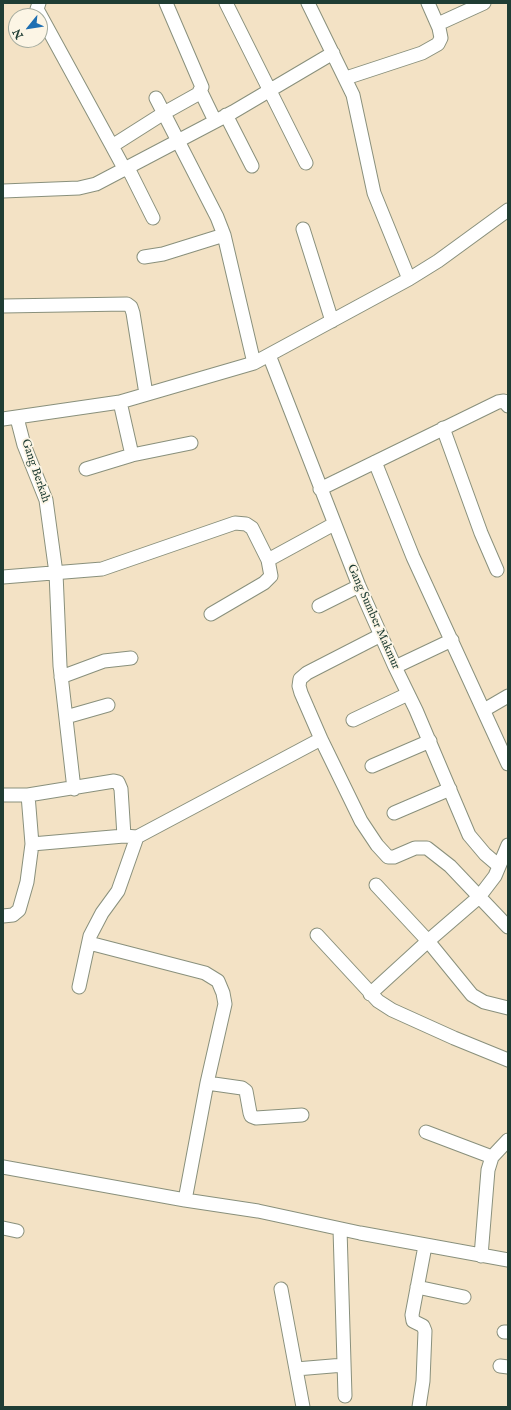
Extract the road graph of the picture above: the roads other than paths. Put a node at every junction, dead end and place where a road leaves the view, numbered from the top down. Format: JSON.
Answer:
{"nodes":[{"id":1,"x":38,"y":3,"type":"edge"},
{"id":2,"x":166,"y":3,"type":"edge"},
{"id":3,"x":226,"y":3,"type":"edge"},
{"id":4,"x":308,"y":3,"type":"edge"},
{"id":5,"x":428,"y":3,"type":"edge"},
{"id":6,"x":484,"y":3,"type":"edge"},
{"id":7,"x":438,"y":24,"type":"junction"},
{"id":8,"x":333,"y":53,"type":"junction"},
{"id":9,"x":346,"y":78,"type":"junction"},
{"id":10,"x":200,"y":90,"type":"junction"},
{"id":11,"x":270,"y":90,"type":"junction"},
{"id":12,"x":156,"y":98,"type":"dead end"},
{"id":13,"x":164,"y":112,"type":"junction"},
{"id":14,"x":221,"y":118,"type":"junction"},
{"id":15,"x":178,"y":140,"type":"junction"},
{"id":16,"x":112,"y":146,"type":"junction"},
{"id":17,"x":306,"y":163,"type":"dead end"},
{"id":18,"x":252,"y":166,"type":"dead end"},
{"id":19,"x":126,"y":169,"type":"junction"},
{"id":20,"x":3,"y":191,"type":"edge"},
{"id":21,"x":508,"y":210,"type":"edge"},
{"id":22,"x":153,"y":218,"type":"dead end"},
{"id":23,"x":303,"y":229,"type":"dead end"},
{"id":24,"x":224,"y":235,"type":"junction"},
{"id":25,"x":144,"y":257,"type":"dead end"},
{"id":26,"x":409,"y":279,"type":"junction"},
{"id":27,"x":3,"y":306,"type":"edge"},
{"id":28,"x":332,"y":321,"type":"junction"},
{"id":29,"x":269,"y":355,"type":"junction"},
{"id":30,"x":254,"y":363,"type":"junction"},
{"id":31,"x":146,"y":394,"type":"junction"},
{"id":32,"x":120,"y":402,"type":"junction"},
{"id":33,"x":508,"y":406,"type":"edge"},
{"id":34,"x":17,"y":418,"type":"junction"},
{"id":35,"x":3,"y":419,"type":"edge"},
{"id":36,"x":443,"y":428,"type":"junction"},
{"id":37,"x":191,"y":443,"type":"dead end"},
{"id":38,"x":132,"y":455,"type":"junction"},
{"id":39,"x":375,"y":462,"type":"junction"},
{"id":40,"x":86,"y":469,"type":"dead end"},
{"id":41,"x":320,"y":489,"type":"junction"},
{"id":42,"x":334,"y":524,"type":"junction"},
{"id":43,"x":268,"y":560,"type":"junction"},
{"id":44,"x":497,"y":570,"type":"dead end"},
{"id":45,"x":56,"y":573,"type":"junction"},
{"id":46,"x":3,"y":577,"type":"edge"},
{"id":47,"x":359,"y":586,"type":"junction"},
{"id":48,"x":319,"y":606,"type":"dead end"},
{"id":49,"x":211,"y":614,"type":"dead end"},
{"id":50,"x":381,"y":635,"type":"junction"},
{"id":51,"x":452,"y":640,"type":"junction"},
{"id":52,"x":131,"y":658,"type":"dead end"},
{"id":53,"x":395,"y":667,"type":"junction"},
{"id":54,"x":61,"y":677,"type":"junction"},
{"id":55,"x":408,"y":694,"type":"junction"},
{"id":56,"x":508,"y":696,"type":"edge"},
{"id":57,"x":108,"y":705,"type":"dead end"},
{"id":58,"x":484,"y":710,"type":"junction"},
{"id":59,"x":66,"y":717,"type":"junction"},
{"id":60,"x":353,"y":720,"type":"dead end"},
{"id":61,"x":320,"y":739,"type":"junction"},
{"id":62,"x":430,"y":741,"type":"junction"},
{"id":63,"x":508,"y":764,"type":"edge"},
{"id":64,"x":372,"y":766,"type":"dead end"},
{"id":65,"x":74,"y":789,"type":"junction"},
{"id":66,"x":450,"y":789,"type":"junction"},
{"id":67,"x":3,"y":795,"type":"edge"},
{"id":68,"x":28,"y":795,"type":"junction"},
{"id":69,"x":394,"y":813,"type":"dead end"},
{"id":70,"x":124,"y":836,"type":"junction"},
{"id":71,"x":138,"y":837,"type":"junction"},
{"id":72,"x":32,"y":844,"type":"junction"},
{"id":73,"x":508,"y":845,"type":"edge"},
{"id":74,"x":499,"y":866,"type":"junction"},
{"id":75,"x":376,"y":885,"type":"dead end"},
{"id":76,"x":479,"y":897,"type":"junction"},
{"id":77,"x":3,"y":916,"type":"edge"},
{"id":78,"x":508,"y":927,"type":"edge"},
{"id":79,"x":317,"y":936,"type":"dead end"},
{"id":80,"x":428,"y":941,"type":"junction"},
{"id":81,"x":89,"y":943,"type":"junction"},
{"id":82,"x":79,"y":987,"type":"dead end"},
{"id":83,"x":370,"y":994,"type":"junction"},
{"id":84,"x":507,"y":1006,"type":"edge"},
{"id":85,"x":508,"y":1060,"type":"edge"},
{"id":86,"x":207,"y":1083,"type":"junction"},
{"id":87,"x":302,"y":1115,"type":"dead end"},
{"id":88,"x":426,"y":1132,"type":"dead end"},
{"id":89,"x":508,"y":1140,"type":"edge"},
{"id":90,"x":492,"y":1157,"type":"junction"},
{"id":91,"x":3,"y":1167,"type":"edge"},
{"id":92,"x":185,"y":1200,"type":"junction"},
{"id":93,"x":3,"y":1228,"type":"edge"},
{"id":94,"x":340,"y":1229,"type":"junction"},
{"id":95,"x":17,"y":1231,"type":"dead end"},
{"id":96,"x":425,"y":1246,"type":"junction"},
{"id":97,"x":481,"y":1256,"type":"junction"},
{"id":98,"x":508,"y":1260,"type":"edge"},
{"id":99,"x":417,"y":1287,"type":"junction"},
{"id":100,"x":281,"y":1289,"type":"dead end"},
{"id":101,"x":464,"y":1297,"type":"dead end"},
{"id":102,"x":344,"y":1365,"type":"junction"},
{"id":103,"x":296,"y":1369,"type":"junction"},
{"id":104,"x":345,"y":1396,"type":"dead end"},
{"id":105,"x":303,"y":1407,"type":"edge"},
{"id":106,"x":419,"y":1407,"type":"edge"}],
"edges":[{"from":1,"to":16,"type":"street"},
{"from":2,"to":10,"type":"street"},
{"from":3,"to":11,"type":"street"},
{"from":4,"to":8,"type":"street"},
{"from":5,"to":7,"type":"street"},
{"from":6,"to":7,"type":"street"},
{"from":7,"to":9,"type":"street"},
{"from":8,"to":9,"type":"street"},
{"from":8,"to":11,"type":"street"},
{"from":9,"to":26,"type":"street"},
{"from":10,"to":13,"type":"street"},
{"from":10,"to":14,"type":"street"},
{"from":11,"to":14,"type":"street"},
{"from":11,"to":17,"type":"street"},
{"from":12,"to":13,"type":"street"},
{"from":13,"to":15,"type":"street"},
{"from":13,"to":16,"type":"street"},
{"from":14,"to":15,"type":"street"},
{"from":14,"to":18,"type":"street"},
{"from":15,"to":19,"type":"street"},
{"from":15,"to":24,"type":"street"},
{"from":16,"to":19,"type":"street"},
{"from":19,"to":20,"type":"street"},
{"from":19,"to":22,"type":"street"},
{"from":21,"to":26,"type":"street"},
{"from":23,"to":28,"type":"street"},
{"from":24,"to":25,"type":"street"},
{"from":24,"to":30,"type":"street"},
{"from":26,"to":28,"type":"street"},
{"from":27,"to":31,"type":"street"},
{"from":28,"to":29,"type":"street"},
{"from":29,"to":30,"type":"street"},
{"from":29,"to":41,"type":"street","name":"Gang Sumber Makmur"},
{"from":30,"to":31,"type":"street"},
{"from":31,"to":32,"type":"street"},
{"from":32,"to":34,"type":"street"},
{"from":32,"to":38,"type":"street"},
{"from":33,"to":36,"type":"street"},
{"from":34,"to":35,"type":"street"},
{"from":34,"to":45,"type":"street","name":"Gang Berkah"},
{"from":36,"to":39,"type":"street"},
{"from":36,"to":44,"type":"street"},
{"from":37,"to":38,"type":"street"},
{"from":38,"to":40,"type":"street"},
{"from":39,"to":41,"type":"street"},
{"from":39,"to":51,"type":"street"},
{"from":41,"to":42,"type":"street","name":"Gang Sumber Makmur"},
{"from":42,"to":43,"type":"street"},
{"from":42,"to":47,"type":"street","name":"Gang Sumber Makmur"},
{"from":43,"to":45,"type":"street"},
{"from":43,"to":49,"type":"street"},
{"from":45,"to":46,"type":"street"},
{"from":45,"to":54,"type":"street","name":"Gang Berkah"},
{"from":47,"to":48,"type":"street"},
{"from":47,"to":50,"type":"street","name":"Gang Sumber Makmur"},
{"from":50,"to":53,"type":"street","name":"Gang Sumber Makmur"},
{"from":50,"to":61,"type":"street"},
{"from":51,"to":53,"type":"street"},
{"from":51,"to":58,"type":"street"},
{"from":52,"to":54,"type":"street"},
{"from":53,"to":55,"type":"street","name":"Gang Sumber Makmur"},
{"from":54,"to":59,"type":"street","name":"Gang Berkah"},
{"from":55,"to":60,"type":"street"},
{"from":55,"to":62,"type":"street","name":"Gang Sumber Makmur"},
{"from":56,"to":58,"type":"street"},
{"from":57,"to":59,"type":"street"},
{"from":58,"to":63,"type":"street"},
{"from":59,"to":65,"type":"street","name":"Gang Berkah"},
{"from":61,"to":71,"type":"street"},
{"from":61,"to":76,"type":"street"},
{"from":62,"to":64,"type":"street"},
{"from":62,"to":66,"type":"street","name":"Gang Sumber Makmur"},
{"from":65,"to":68,"type":"street"},
{"from":65,"to":70,"type":"street"},
{"from":66,"to":69,"type":"street"},
{"from":66,"to":74,"type":"street","name":"Gang Sumber Makmur"},
{"from":67,"to":68,"type":"street"},
{"from":68,"to":72,"type":"street"},
{"from":70,"to":71,"type":"street"},
{"from":70,"to":72,"type":"street"},
{"from":71,"to":81,"type":"street"},
{"from":72,"to":77,"type":"street"},
{"from":73,"to":74,"type":"street"},
{"from":74,"to":76,"type":"street"},
{"from":75,"to":80,"type":"street"},
{"from":76,"to":78,"type":"street"},
{"from":76,"to":80,"type":"street"},
{"from":79,"to":83,"type":"street"},
{"from":80,"to":83,"type":"street"},
{"from":80,"to":84,"type":"street"},
{"from":81,"to":82,"type":"street"},
{"from":81,"to":86,"type":"street"},
{"from":83,"to":85,"type":"street"},
{"from":86,"to":87,"type":"street"},
{"from":86,"to":92,"type":"street"},
{"from":88,"to":90,"type":"street"},
{"from":89,"to":90,"type":"street"},
{"from":90,"to":97,"type":"street"},
{"from":91,"to":92,"type":"street"},
{"from":92,"to":94,"type":"street"},
{"from":93,"to":95,"type":"street"},
{"from":94,"to":96,"type":"street"},
{"from":94,"to":102,"type":"street"},
{"from":96,"to":97,"type":"street"},
{"from":96,"to":99,"type":"street"},
{"from":97,"to":98,"type":"street"},
{"from":99,"to":101,"type":"street"},
{"from":99,"to":106,"type":"street"},
{"from":100,"to":103,"type":"street"},
{"from":102,"to":103,"type":"street"},
{"from":102,"to":104,"type":"street"},
{"from":103,"to":105,"type":"street"}]}
